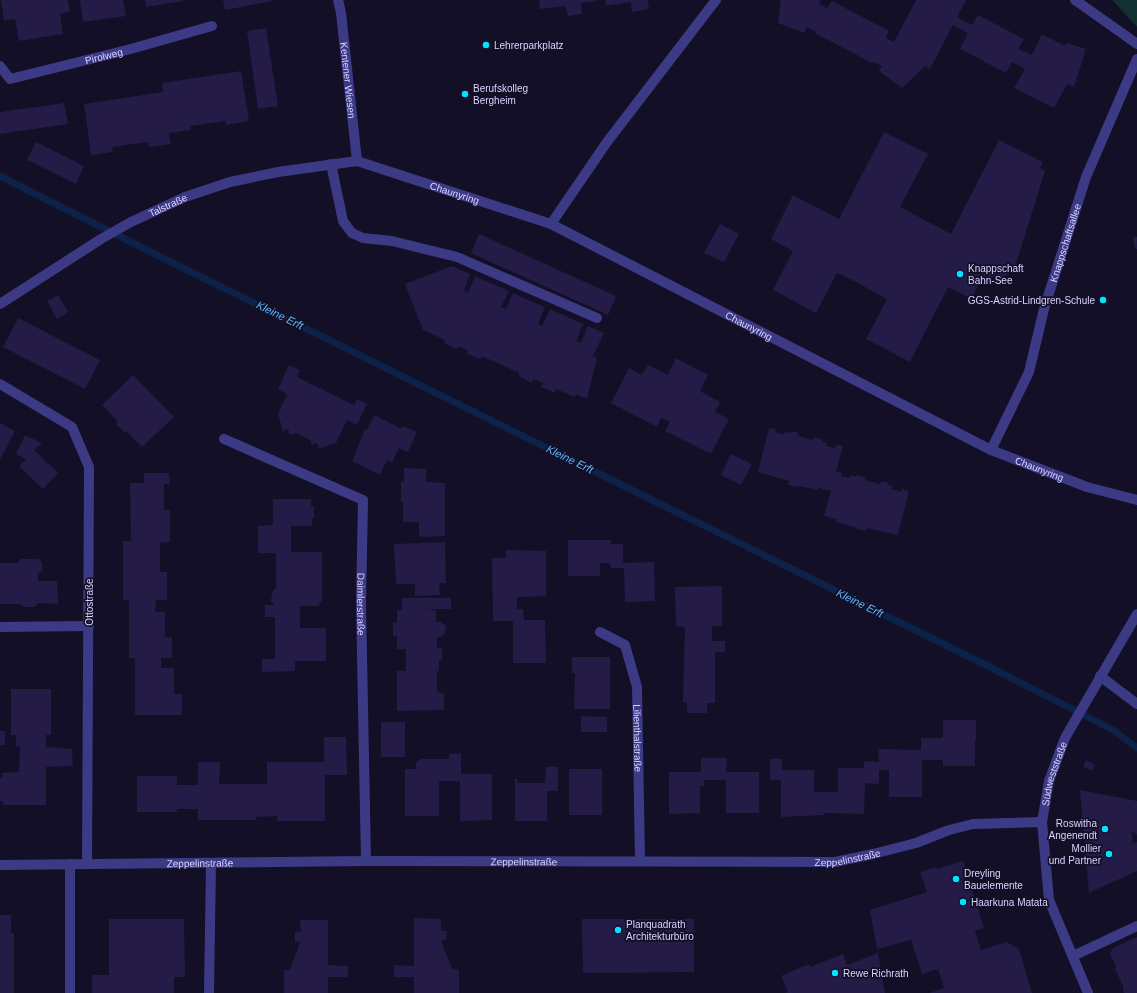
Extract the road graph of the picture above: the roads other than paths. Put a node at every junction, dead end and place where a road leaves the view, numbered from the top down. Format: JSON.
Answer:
{"nodes":[{"id":1,"x":338,"y":0,"type":"edge"},
{"id":2,"x":716,"y":0,"type":"edge"},
{"id":3,"x":1076,"y":0,"type":"edge"},
{"id":4,"x":212,"y":26,"type":"dead end"},
{"id":5,"x":1137,"y":44,"type":"edge"},
{"id":6,"x":1137,"y":59,"type":"edge"},
{"id":7,"x":0,"y":66,"type":"edge"},
{"id":8,"x":357,"y":161,"type":"junction"},
{"id":9,"x":331,"y":164,"type":"junction"},
{"id":10,"x":551,"y":224,"type":"junction"},
{"id":11,"x":0,"y":304,"type":"edge"},
{"id":12,"x":597,"y":318,"type":"dead end"},
{"id":13,"x":0,"y":384,"type":"edge"},
{"id":14,"x":224,"y":439,"type":"dead end"},
{"id":15,"x":990,"y":450,"type":"junction"},
{"id":16,"x":1137,"y":500,"type":"edge"},
{"id":17,"x":1137,"y":614,"type":"edge"},
{"id":18,"x":89,"y":626,"type":"junction"},
{"id":19,"x":0,"y":627,"type":"edge"},
{"id":20,"x":600,"y":632,"type":"dead end"},
{"id":21,"x":1100,"y":676,"type":"junction"},
{"id":22,"x":1137,"y":704,"type":"edge"},
{"id":23,"x":1042,"y":822,"type":"junction"},
{"id":24,"x":366,"y":861,"type":"junction"},
{"id":25,"x":640,"y":861,"type":"junction"},
{"id":26,"x":211,"y":863,"type":"junction"},
{"id":27,"x":70,"y":864,"type":"junction"},
{"id":28,"x":87,"y":864,"type":"junction"},
{"id":29,"x":0,"y":865,"type":"edge"},
{"id":30,"x":1137,"y":926,"type":"edge"},
{"id":31,"x":1073,"y":956,"type":"junction"},
{"id":32,"x":70,"y":993,"type":"edge"},
{"id":33,"x":209,"y":993,"type":"edge"},
{"id":34,"x":1088,"y":993,"type":"edge"}],
"edges":[{"from":1,"to":8,"type":"street","name":"Kentener Wiesen"},
{"from":2,"to":10,"type":"street"},
{"from":3,"to":5,"type":"street"},
{"from":4,"to":7,"type":"street","name":"Pirolweg"},
{"from":6,"to":15,"type":"street","name":"Knappschaftsallee"},
{"from":8,"to":9,"type":"street","name":"Talstraße"},
{"from":8,"to":10,"type":"street","name":"Chaunyring"},
{"from":9,"to":11,"type":"street","name":"Talstraße"},
{"from":9,"to":12,"type":"street"},
{"from":10,"to":15,"type":"street","name":"Chaunyring"},
{"from":13,"to":18,"type":"street","name":"Ottostraße"},
{"from":14,"to":24,"type":"street","name":"Daimlerstraße"},
{"from":15,"to":16,"type":"street","name":"Chaunyring"},
{"from":17,"to":21,"type":"street","name":"Südweststraße"},
{"from":18,"to":19,"type":"street"},
{"from":18,"to":28,"type":"street","name":"Ottostraße"},
{"from":20,"to":25,"type":"street","name":"Lilienthalstraße"},
{"from":21,"to":22,"type":"street"},
{"from":21,"to":23,"type":"street","name":"Südweststraße"},
{"from":23,"to":25,"type":"street","name":"Zeppelinstraße"},
{"from":23,"to":31,"type":"street","name":"Südweststraße"},
{"from":24,"to":25,"type":"street","name":"Zeppelinstraße"},
{"from":24,"to":26,"type":"street","name":"Zeppelinstraße"},
{"from":26,"to":28,"type":"street","name":"Zeppelinstraße"},
{"from":26,"to":33,"type":"street"},
{"from":27,"to":28,"type":"street","name":"Zeppelinstraße"},
{"from":27,"to":29,"type":"street","name":"Zeppelinstraße"},
{"from":27,"to":32,"type":"street"},
{"from":30,"to":31,"type":"street"},
{"from":31,"to":34,"type":"street","name":"Südweststraße"}]}
